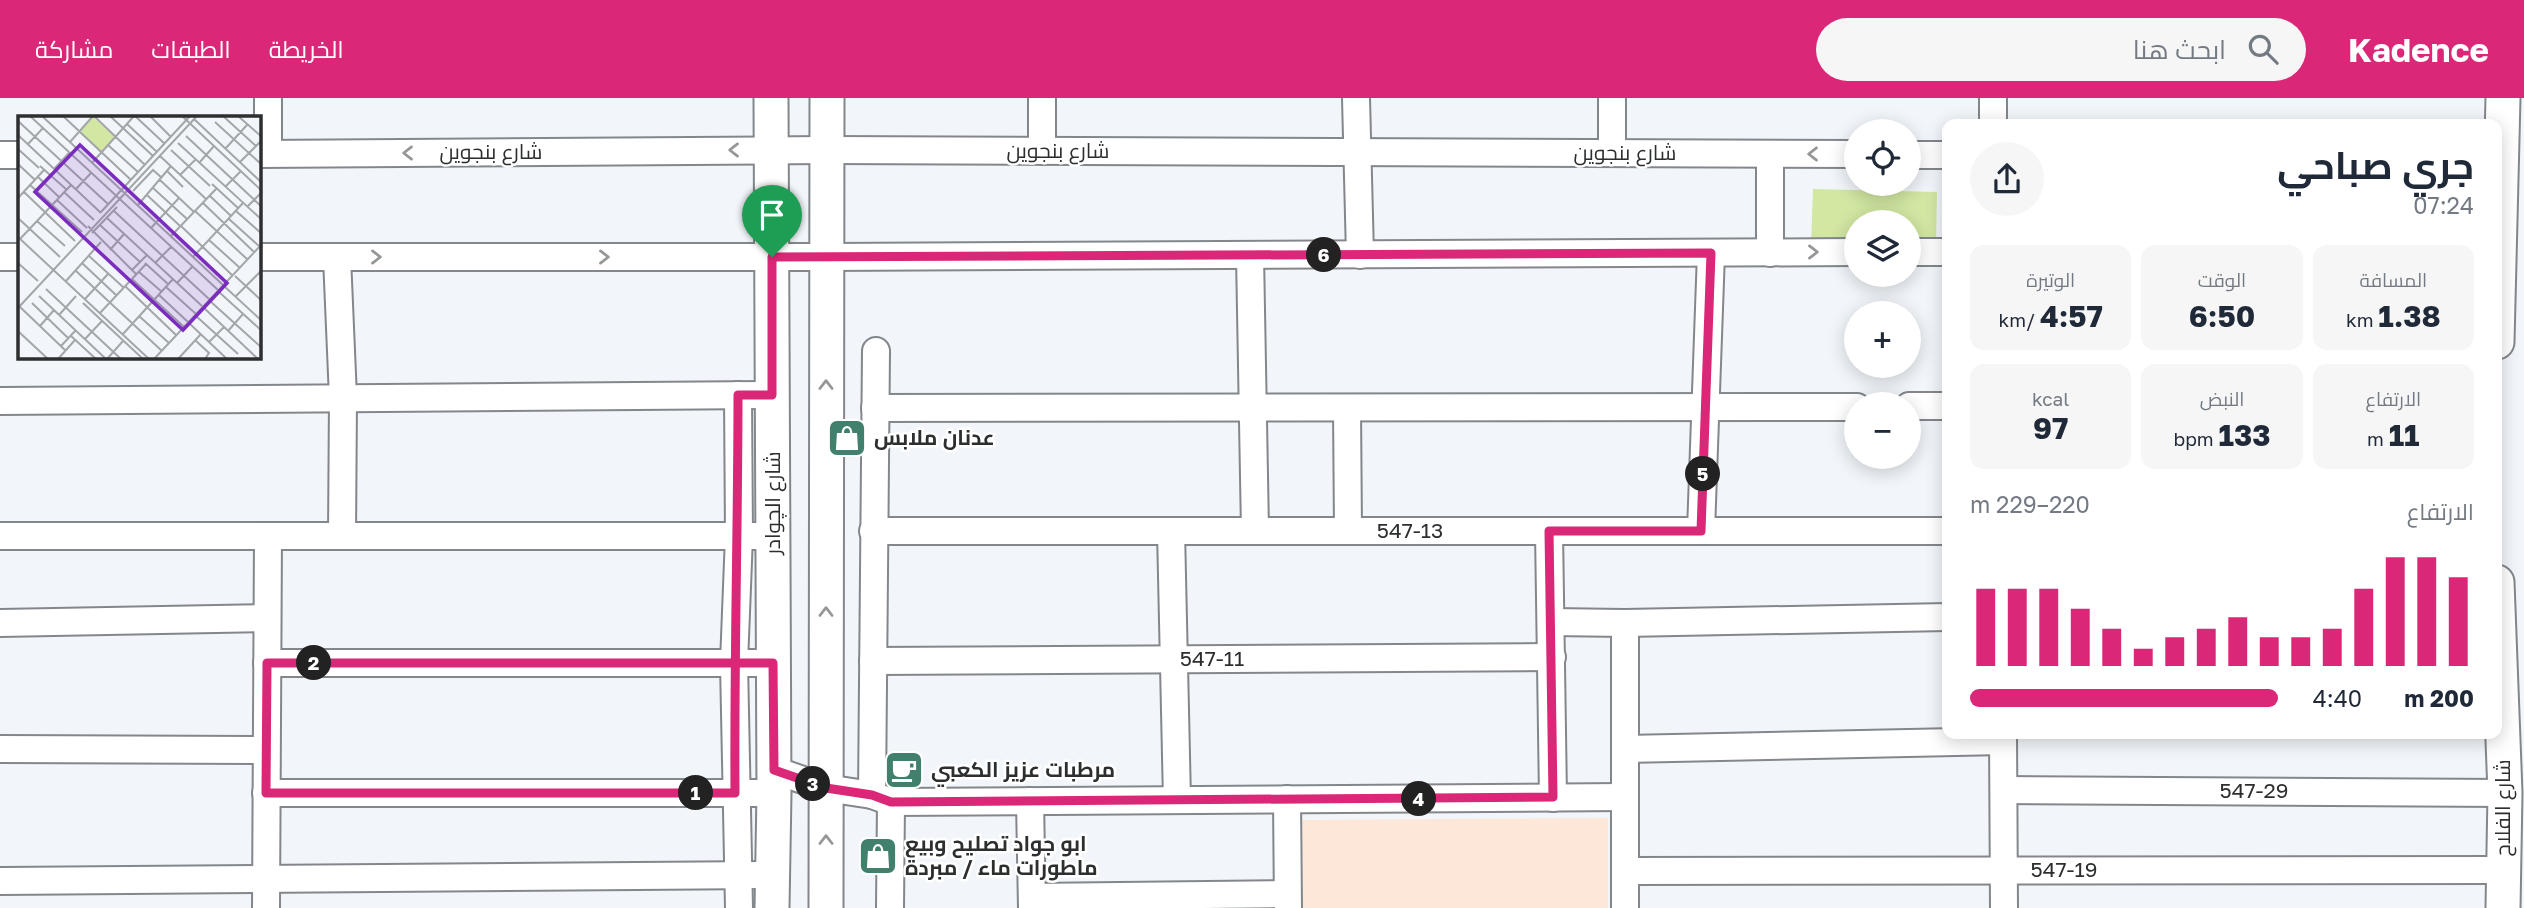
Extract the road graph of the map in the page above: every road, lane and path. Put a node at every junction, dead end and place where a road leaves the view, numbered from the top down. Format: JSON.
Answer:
{"nodes":[{"id":1,"x":268,"y":98,"type":"edge"},
{"id":2,"x":771,"y":98,"type":"edge"},
{"id":3,"x":827,"y":98,"type":"edge"},
{"id":4,"x":1042,"y":98,"type":"edge"},
{"id":5,"x":1356,"y":98,"type":"edge"},
{"id":6,"x":1612,"y":98,"type":"edge"},
{"id":7,"x":1993,"y":98,"type":"edge"},
{"id":8,"x":2503,"y":98,"type":"edge"},
{"id":9,"x":1993,"y":119,"type":"edge"},
{"id":10,"x":2502,"y":119,"type":"edge"},
{"id":11,"x":771,"y":150,"type":"junction"},
{"id":12,"x":827,"y":150,"type":"junction"},
{"id":13,"x":1042,"y":151,"type":"junction"},
{"id":14,"x":1358,"y":152,"type":"junction"},
{"id":15,"x":264,"y":153,"type":"edge"},
{"id":16,"x":1612,"y":153,"type":"junction"},
{"id":17,"x":1770,"y":154,"type":"junction"},
{"id":18,"x":1844,"y":154,"type":"edge"},
{"id":19,"x":0,"y":155,"type":"edge"},
{"id":20,"x":18,"y":155,"type":"edge"},
{"id":21,"x":1921,"y":155,"type":"edge"},
{"id":22,"x":1942,"y":155,"type":"edge"},
{"id":23,"x":1844,"y":252,"type":"edge"},
{"id":24,"x":1921,"y":252,"type":"edge"},
{"id":25,"x":1942,"y":252,"type":"edge"},
{"id":26,"x":1711,"y":253,"type":"junction"},
{"id":27,"x":1770,"y":253,"type":"junction"},
{"id":28,"x":1250,"y":255,"type":"junction"},
{"id":29,"x":1360,"y":255,"type":"junction"},
{"id":30,"x":0,"y":257,"type":"edge"},
{"id":31,"x":18,"y":257,"type":"edge"},
{"id":32,"x":261,"y":257,"type":"edge"},
{"id":33,"x":337,"y":257,"type":"junction"},
{"id":34,"x":772,"y":257,"type":"junction"},
{"id":35,"x":827,"y":257,"type":"junction"},
{"id":36,"x":876,"y":351,"type":"dead end"},
{"id":37,"x":738,"y":395,"type":"junction"},
{"id":38,"x":772,"y":395,"type":"junction"},
{"id":39,"x":343,"y":398,"type":"junction"},
{"id":40,"x":0,"y":401,"type":"edge"},
{"id":41,"x":1921,"y":406,"type":"edge"},
{"id":42,"x":1942,"y":406,"type":"edge"},
{"id":43,"x":1705,"y":407,"type":"junction"},
{"id":44,"x":1844,"y":407,"type":"edge"},
{"id":45,"x":875,"y":408,"type":"junction"},
{"id":46,"x":1253,"y":408,"type":"junction"},
{"id":47,"x":1347,"y":408,"type":"junction"},
{"id":48,"x":873,"y":531,"type":"junction"},
{"id":49,"x":1171,"y":531,"type":"junction"},
{"id":50,"x":1255,"y":531,"type":"junction"},
{"id":51,"x":1349,"y":531,"type":"junction"},
{"id":52,"x":1549,"y":531,"type":"junction"},
{"id":53,"x":1701,"y":531,"type":"junction"},
{"id":54,"x":1942,"y":531,"type":"edge"},
{"id":55,"x":0,"y":536,"type":"edge"},
{"id":56,"x":268,"y":536,"type":"junction"},
{"id":57,"x":342,"y":536,"type":"junction"},
{"id":58,"x":739,"y":536,"type":"junction"},
{"id":59,"x":773,"y":536,"type":"junction"},
{"id":60,"x":1942,"y":617,"type":"edge"},
{"id":61,"x":267,"y":618,"type":"junction"},
{"id":62,"x":1552,"y":622,"type":"junction"},
{"id":63,"x":0,"y":623,"type":"edge"},
{"id":64,"x":1625,"y":623,"type":"junction"},
{"id":65,"x":1552,"y":657,"type":"junction"},
{"id":66,"x":1175,"y":659,"type":"junction"},
{"id":67,"x":873,"y":660,"type":"junction"},
{"id":68,"x":267,"y":663,"type":"junction"},
{"id":69,"x":734,"y":663,"type":"junction"},
{"id":70,"x":773,"y":663,"type":"junction"},
{"id":71,"x":2502,"y":722,"type":"edge"},
{"id":72,"x":1942,"y":739,"type":"edge"},
{"id":73,"x":2003,"y":739,"type":"edge"},
{"id":74,"x":0,"y":749,"type":"edge"},
{"id":75,"x":1625,"y":749,"type":"junction"},
{"id":76,"x":266,"y":750,"type":"junction"},
{"id":77,"x":774,"y":782,"type":"junction"},
{"id":78,"x":826,"y":788,"type":"junction"},
{"id":79,"x":2004,"y":790,"type":"junction"},
{"id":80,"x":266,"y":793,"type":"junction"},
{"id":81,"x":735,"y":793,"type":"junction"},
{"id":82,"x":2505,"y":793,"type":"junction"},
{"id":83,"x":1553,"y":797,"type":"junction"},
{"id":84,"x":1625,"y":797,"type":"junction"},
{"id":85,"x":881,"y":799,"type":"junction"},
{"id":86,"x":1287,"y":799,"type":"junction"},
{"id":87,"x":1177,"y":800,"type":"junction"},
{"id":88,"x":1030,"y":801,"type":"junction"},
{"id":89,"x":2004,"y":870,"type":"junction"},
{"id":90,"x":2503,"y":870,"type":"junction"},
{"id":91,"x":1625,"y":871,"type":"junction"},
{"id":92,"x":739,"y":875,"type":"junction"},
{"id":93,"x":772,"y":875,"type":"junction"},
{"id":94,"x":266,"y":879,"type":"junction"},
{"id":95,"x":0,"y":881,"type":"edge"},
{"id":96,"x":1287,"y":901,"type":"edge"},
{"id":97,"x":1032,"y":902,"type":"edge"},
{"id":98,"x":266,"y":908,"type":"edge"},
{"id":99,"x":738,"y":908,"type":"edge"},
{"id":100,"x":772,"y":908,"type":"edge"},
{"id":101,"x":825,"y":908,"type":"edge"},
{"id":102,"x":890,"y":908,"type":"edge"},
{"id":103,"x":1625,"y":908,"type":"edge"},
{"id":104,"x":2004,"y":908,"type":"edge"},
{"id":105,"x":2503,"y":908,"type":"edge"}],
"edges":[{"from":1,"to":15,"type":"street"},
{"from":2,"to":11,"type":"main road","name":"شارع الچوادر"},
{"from":3,"to":12,"type":"main road"},
{"from":4,"to":13,"type":"street"},
{"from":5,"to":14,"type":"street"},
{"from":6,"to":16,"type":"street"},
{"from":7,"to":9,"type":"street"},
{"from":8,"to":10,"type":"main road"},
{"from":11,"to":12,"type":"street","name":"شارع بنجوين"},
{"from":11,"to":15,"type":"street","name":"شارع بنجوين","one_way":true},
{"from":11,"to":34,"type":"main road","name":"شارع الچوادر"},
{"from":12,"to":13,"type":"street","name":"شارع بنجوين"},
{"from":12,"to":35,"type":"main road"},
{"from":13,"to":14,"type":"street","name":"شارع بنجوين"},
{"from":14,"to":16,"type":"street","name":"شارع بنجوين"},
{"from":14,"to":29,"type":"street"},
{"from":16,"to":17,"type":"street","name":"شارع بنجوين"},
{"from":18,"to":17,"type":"street","name":"شارع بنجوين","one_way":true},
{"from":17,"to":27,"type":"street"},
{"from":19,"to":20,"type":"street"},
{"from":21,"to":22,"type":"street"},
{"from":27,"to":23,"type":"street","one_way":true},
{"from":24,"to":25,"type":"street"},
{"from":26,"to":27,"type":"street"},
{"from":26,"to":29,"type":"street"},
{"from":26,"to":43,"type":"street"},
{"from":28,"to":29,"type":"street"},
{"from":28,"to":35,"type":"street"},
{"from":28,"to":46,"type":"street"},
{"from":30,"to":31,"type":"street"},
{"from":32,"to":33,"type":"street"},
{"from":33,"to":34,"type":"street","one_way":true},
{"from":33,"to":39,"type":"street"},
{"from":34,"to":35,"type":"street"},
{"from":34,"to":38,"type":"main road","name":"شارع الچوادر"},
{"from":78,"to":35,"type":"main road","one_way":true},
{"from":36,"to":45,"type":"street"},
{"from":37,"to":38,"type":"street"},
{"from":37,"to":39,"type":"street"},
{"from":37,"to":58,"type":"street"},
{"from":38,"to":59,"type":"main road","name":"شارع الچوادر"},
{"from":39,"to":40,"type":"street"},
{"from":39,"to":57,"type":"street"},
{"from":41,"to":42,"type":"street"},
{"from":43,"to":44,"type":"street"},
{"from":43,"to":47,"type":"street"},
{"from":43,"to":53,"type":"street"},
{"from":45,"to":46,"type":"street"},
{"from":45,"to":48,"type":"street"},
{"from":46,"to":47,"type":"street"},
{"from":46,"to":50,"type":"street"},
{"from":47,"to":51,"type":"street"},
{"from":48,"to":49,"type":"street","name":"547-13"},
{"from":48,"to":67,"type":"street"},
{"from":49,"to":50,"type":"street","name":"547-13"},
{"from":49,"to":66,"type":"street"},
{"from":50,"to":51,"type":"street","name":"547-13"},
{"from":51,"to":52,"type":"street","name":"547-13"},
{"from":52,"to":53,"type":"street","name":"547-13"},
{"from":52,"to":62,"type":"street"},
{"from":53,"to":54,"type":"street","name":"547-13"},
{"from":55,"to":56,"type":"street"},
{"from":56,"to":57,"type":"street"},
{"from":56,"to":61,"type":"street"},
{"from":57,"to":58,"type":"street"},
{"from":58,"to":59,"type":"street"},
{"from":58,"to":69,"type":"street"},
{"from":59,"to":70,"type":"main road","name":"شارع الچوادر"},
{"from":60,"to":64,"type":"street"},
{"from":61,"to":63,"type":"street"},
{"from":61,"to":68,"type":"street"},
{"from":62,"to":64,"type":"street"},
{"from":62,"to":65,"type":"street"},
{"from":64,"to":75,"type":"street"},
{"from":65,"to":66,"type":"street","name":"547-11"},
{"from":65,"to":83,"type":"street"},
{"from":66,"to":67,"type":"street","name":"547-11"},
{"from":66,"to":87,"type":"street"},
{"from":67,"to":85,"type":"street"},
{"from":68,"to":69,"type":"street"},
{"from":68,"to":76,"type":"street"},
{"from":69,"to":70,"type":"street"},
{"from":69,"to":81,"type":"street"},
{"from":70,"to":77,"type":"main road","name":"شارع الچوادر"},
{"from":71,"to":82,"type":"main road","name":"شارع الفلاح"},
{"from":72,"to":75,"type":"street"},
{"from":73,"to":79,"type":"street"},
{"from":74,"to":76,"type":"street"},
{"from":75,"to":84,"type":"street"},
{"from":76,"to":80,"type":"street"},
{"from":77,"to":78,"type":"street"},
{"from":77,"to":81,"type":"street"},
{"from":77,"to":93,"type":"main road","name":"شارع الچوادر"},
{"from":78,"to":85,"type":"street"},
{"from":101,"to":78,"type":"main road","one_way":true},
{"from":79,"to":82,"type":"street","name":"547-29"},
{"from":79,"to":89,"type":"street"},
{"from":80,"to":81,"type":"street"},
{"from":80,"to":94,"type":"street"},
{"from":81,"to":92,"type":"street"},
{"from":82,"to":90,"type":"main road","name":"شارع الفلاح"},
{"from":83,"to":84,"type":"street"},
{"from":83,"to":86,"type":"street"},
{"from":84,"to":91,"type":"street"},
{"from":85,"to":88,"type":"street"},
{"from":85,"to":102,"type":"street"},
{"from":86,"to":87,"type":"street"},
{"from":86,"to":96,"type":"street"},
{"from":87,"to":88,"type":"street"},
{"from":88,"to":97,"type":"street"},
{"from":89,"to":90,"type":"street","name":"547-19"},
{"from":89,"to":91,"type":"street","name":"547-19"},
{"from":89,"to":104,"type":"street"},
{"from":90,"to":105,"type":"main road","name":"شارع الفلاح"},
{"from":91,"to":103,"type":"street"},
{"from":92,"to":93,"type":"street"},
{"from":92,"to":94,"type":"street"},
{"from":92,"to":99,"type":"street"},
{"from":93,"to":100,"type":"main road","name":"شارع الچوادر"},
{"from":94,"to":95,"type":"street"},
{"from":94,"to":98,"type":"street"},
{"from":96,"to":97,"type":"street"}]}
